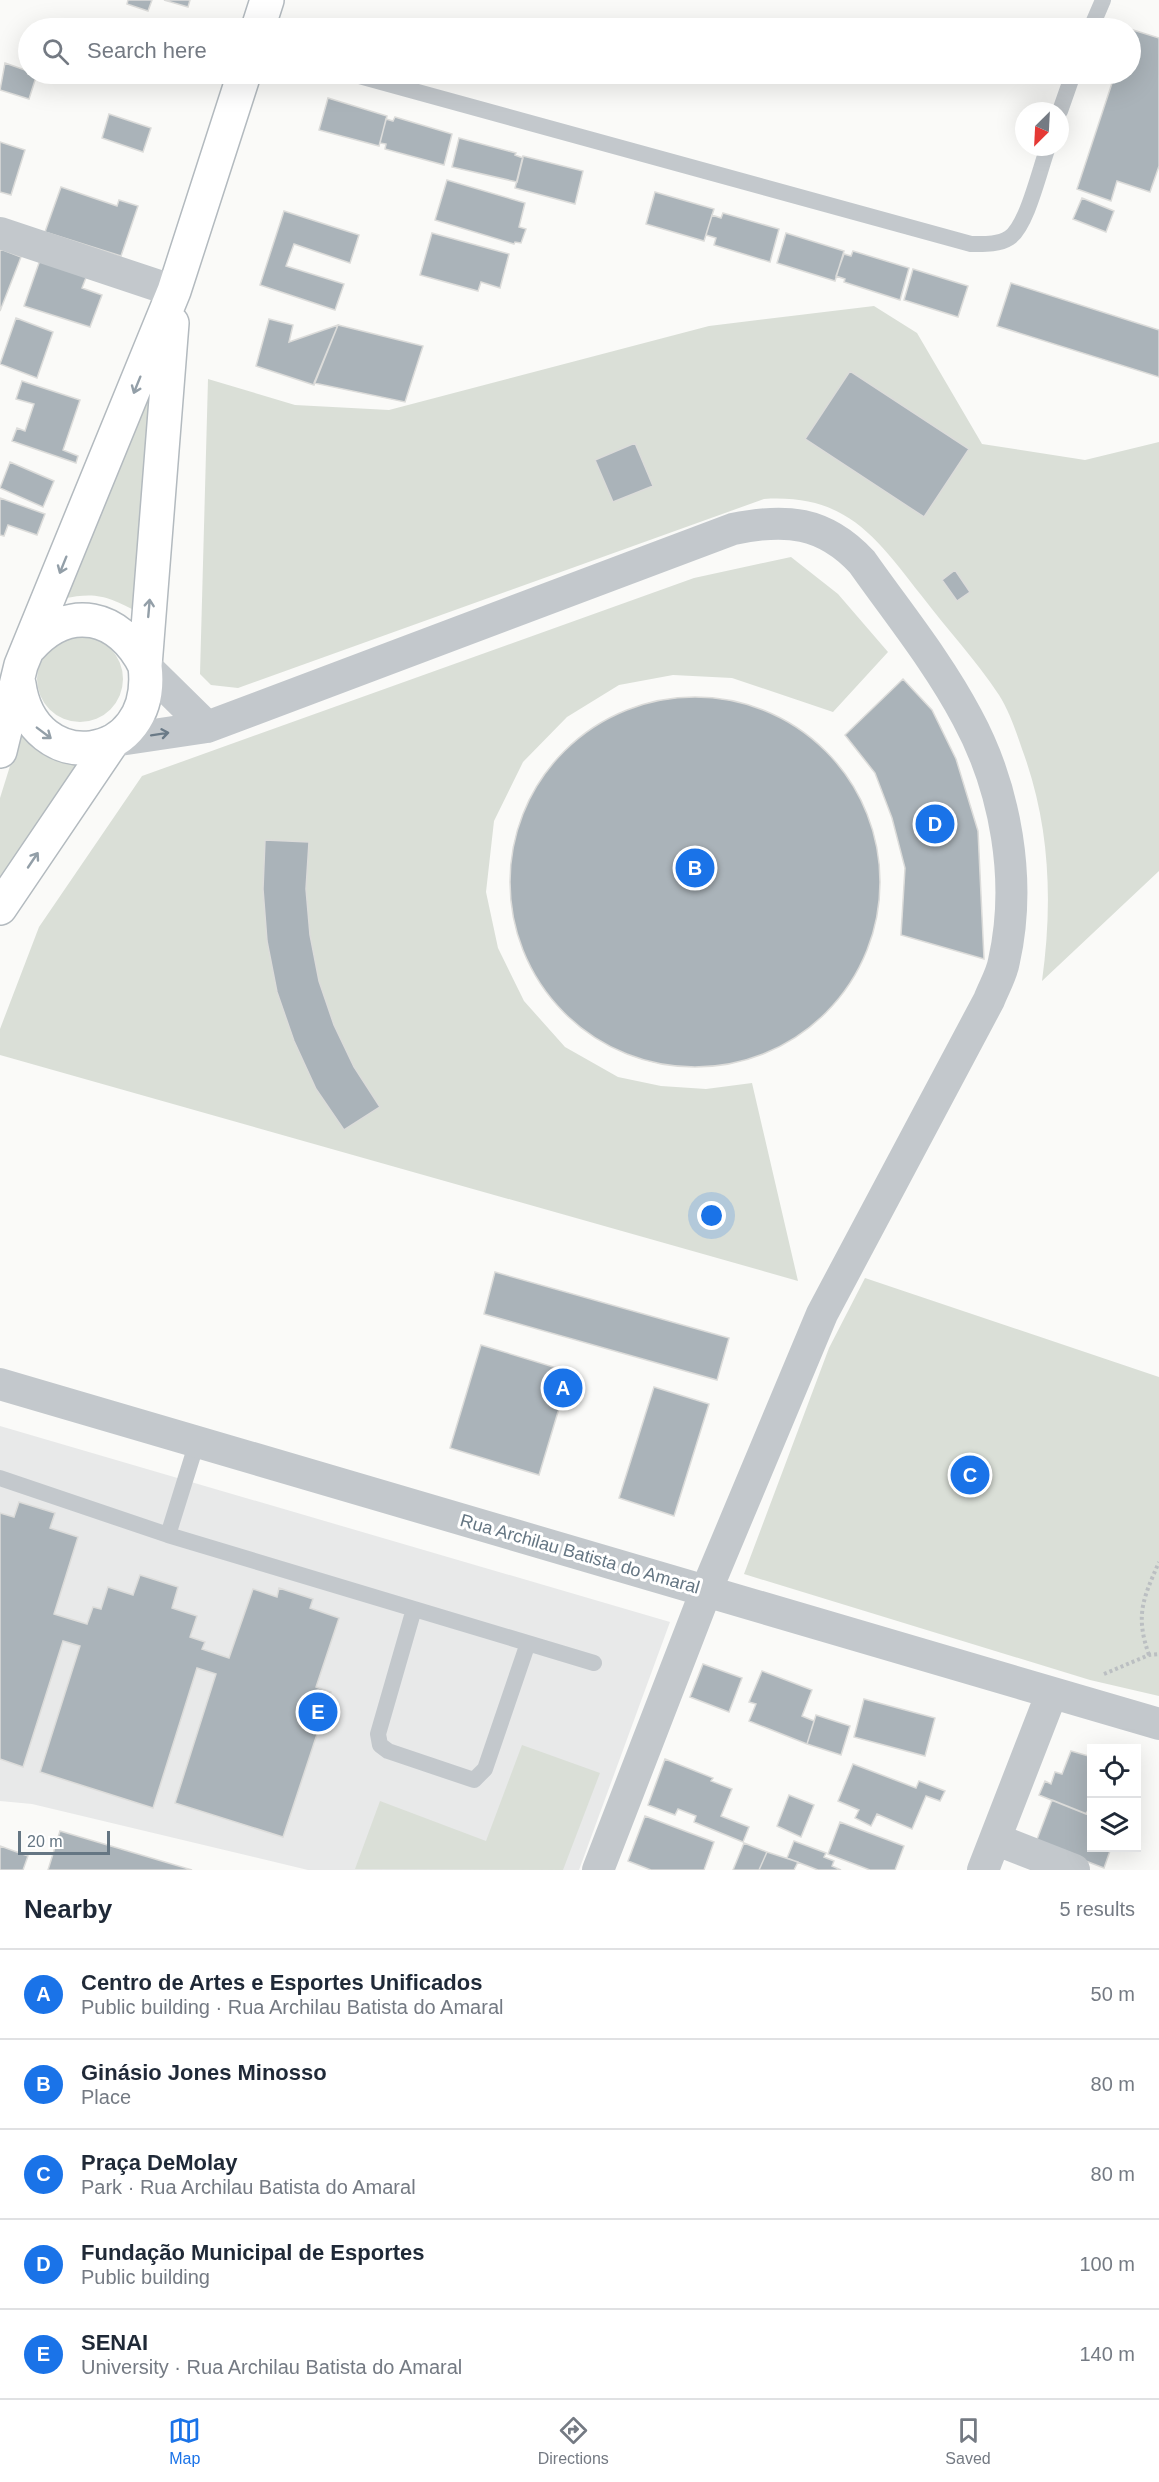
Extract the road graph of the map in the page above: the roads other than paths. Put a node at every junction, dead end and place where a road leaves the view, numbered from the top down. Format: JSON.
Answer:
{"nodes":[{"id":1,"x":267,"y":0,"type":"edge"},
{"id":2,"x":1103,"y":0,"type":"edge"},
{"id":3,"x":261,"y":18,"type":"edge"},
{"id":4,"x":1095,"y":18,"type":"edge"},
{"id":5,"x":241,"y":84,"type":"edge"},
{"id":6,"x":388,"y":84,"type":"edge"},
{"id":7,"x":1069,"y":84,"type":"edge"},
{"id":8,"x":1063,"y":102,"type":"edge"},
{"id":9,"x":1045,"y":156,"type":"edge"},
{"id":10,"x":0,"y":233,"type":"edge"},
{"id":11,"x":174,"y":291,"type":"junction"},
{"id":12,"x":30,"y":647,"type":"junction"},
{"id":13,"x":145,"y":666,"type":"junction"},
{"id":14,"x":19,"y":684,"type":"junction"},
{"id":15,"x":207,"y":727,"type":"junction"},
{"id":16,"x":113,"y":741,"type":"junction"},
{"id":17,"x":0,"y":751,"type":"edge"},
{"id":18,"x":0,"y":908,"type":"edge"},
{"id":19,"x":0,"y":1384,"type":"edge"},
{"id":20,"x":197,"y":1442,"type":"junction"},
{"id":21,"x":0,"y":1478,"type":"edge"},
{"id":22,"x":168,"y":1535,"type":"junction"},
{"id":23,"x":706,"y":1591,"type":"junction"},
{"id":24,"x":414,"y":1609,"type":"junction"},
{"id":25,"x":528,"y":1643,"type":"junction"},
{"id":26,"x":594,"y":1663,"type":"dead end"},
{"id":27,"x":1051,"y":1695,"type":"junction"},
{"id":28,"x":1159,"y":1724,"type":"edge"},
{"id":29,"x":995,"y":1839,"type":"junction"},
{"id":30,"x":598,"y":1870,"type":"edge"},
{"id":31,"x":983,"y":1870,"type":"edge"},
{"id":32,"x":1074,"y":1870,"type":"edge"}],
"edges":[{"from":1,"to":3,"type":"main road"},
{"from":2,"to":4,"type":"lane"},
{"from":5,"to":11,"type":"main road"},
{"from":6,"to":9,"type":"lane"},
{"from":7,"to":8,"type":"lane"},
{"from":10,"to":11,"type":"street"},
{"from":11,"to":12,"type":"main road","one_way":true},
{"from":13,"to":11,"type":"main road","one_way":true},
{"from":12,"to":13,"type":"main road"},
{"from":12,"to":14,"type":"main road"},
{"from":13,"to":15,"type":"street"},
{"from":13,"to":16,"type":"main road"},
{"from":14,"to":16,"type":"main road","one_way":true},
{"from":14,"to":17,"type":"main road"},
{"from":16,"to":15,"type":"street","one_way":true},
{"from":15,"to":23,"type":"street"},
{"from":18,"to":16,"type":"main road","one_way":true},
{"from":19,"to":20,"type":"street","name":"Rua Archilau Batista do Amaral"},
{"from":20,"to":22,"type":"lane"},
{"from":20,"to":23,"type":"street","name":"Rua Archilau Batista do Amaral"},
{"from":21,"to":22,"type":"lane"},
{"from":22,"to":24,"type":"lane"},
{"from":23,"to":27,"type":"street","name":"Rua Archilau Batista do Amaral"},
{"from":23,"to":30,"type":"street"},
{"from":24,"to":25,"type":"lane"},
{"from":24,"to":25,"type":"lane"},
{"from":25,"to":26,"type":"lane"},
{"from":27,"to":28,"type":"street","name":"Rua Archilau Batista do Amaral"},
{"from":27,"to":29,"type":"street"},
{"from":29,"to":31,"type":"street"},
{"from":29,"to":32,"type":"street"}]}
